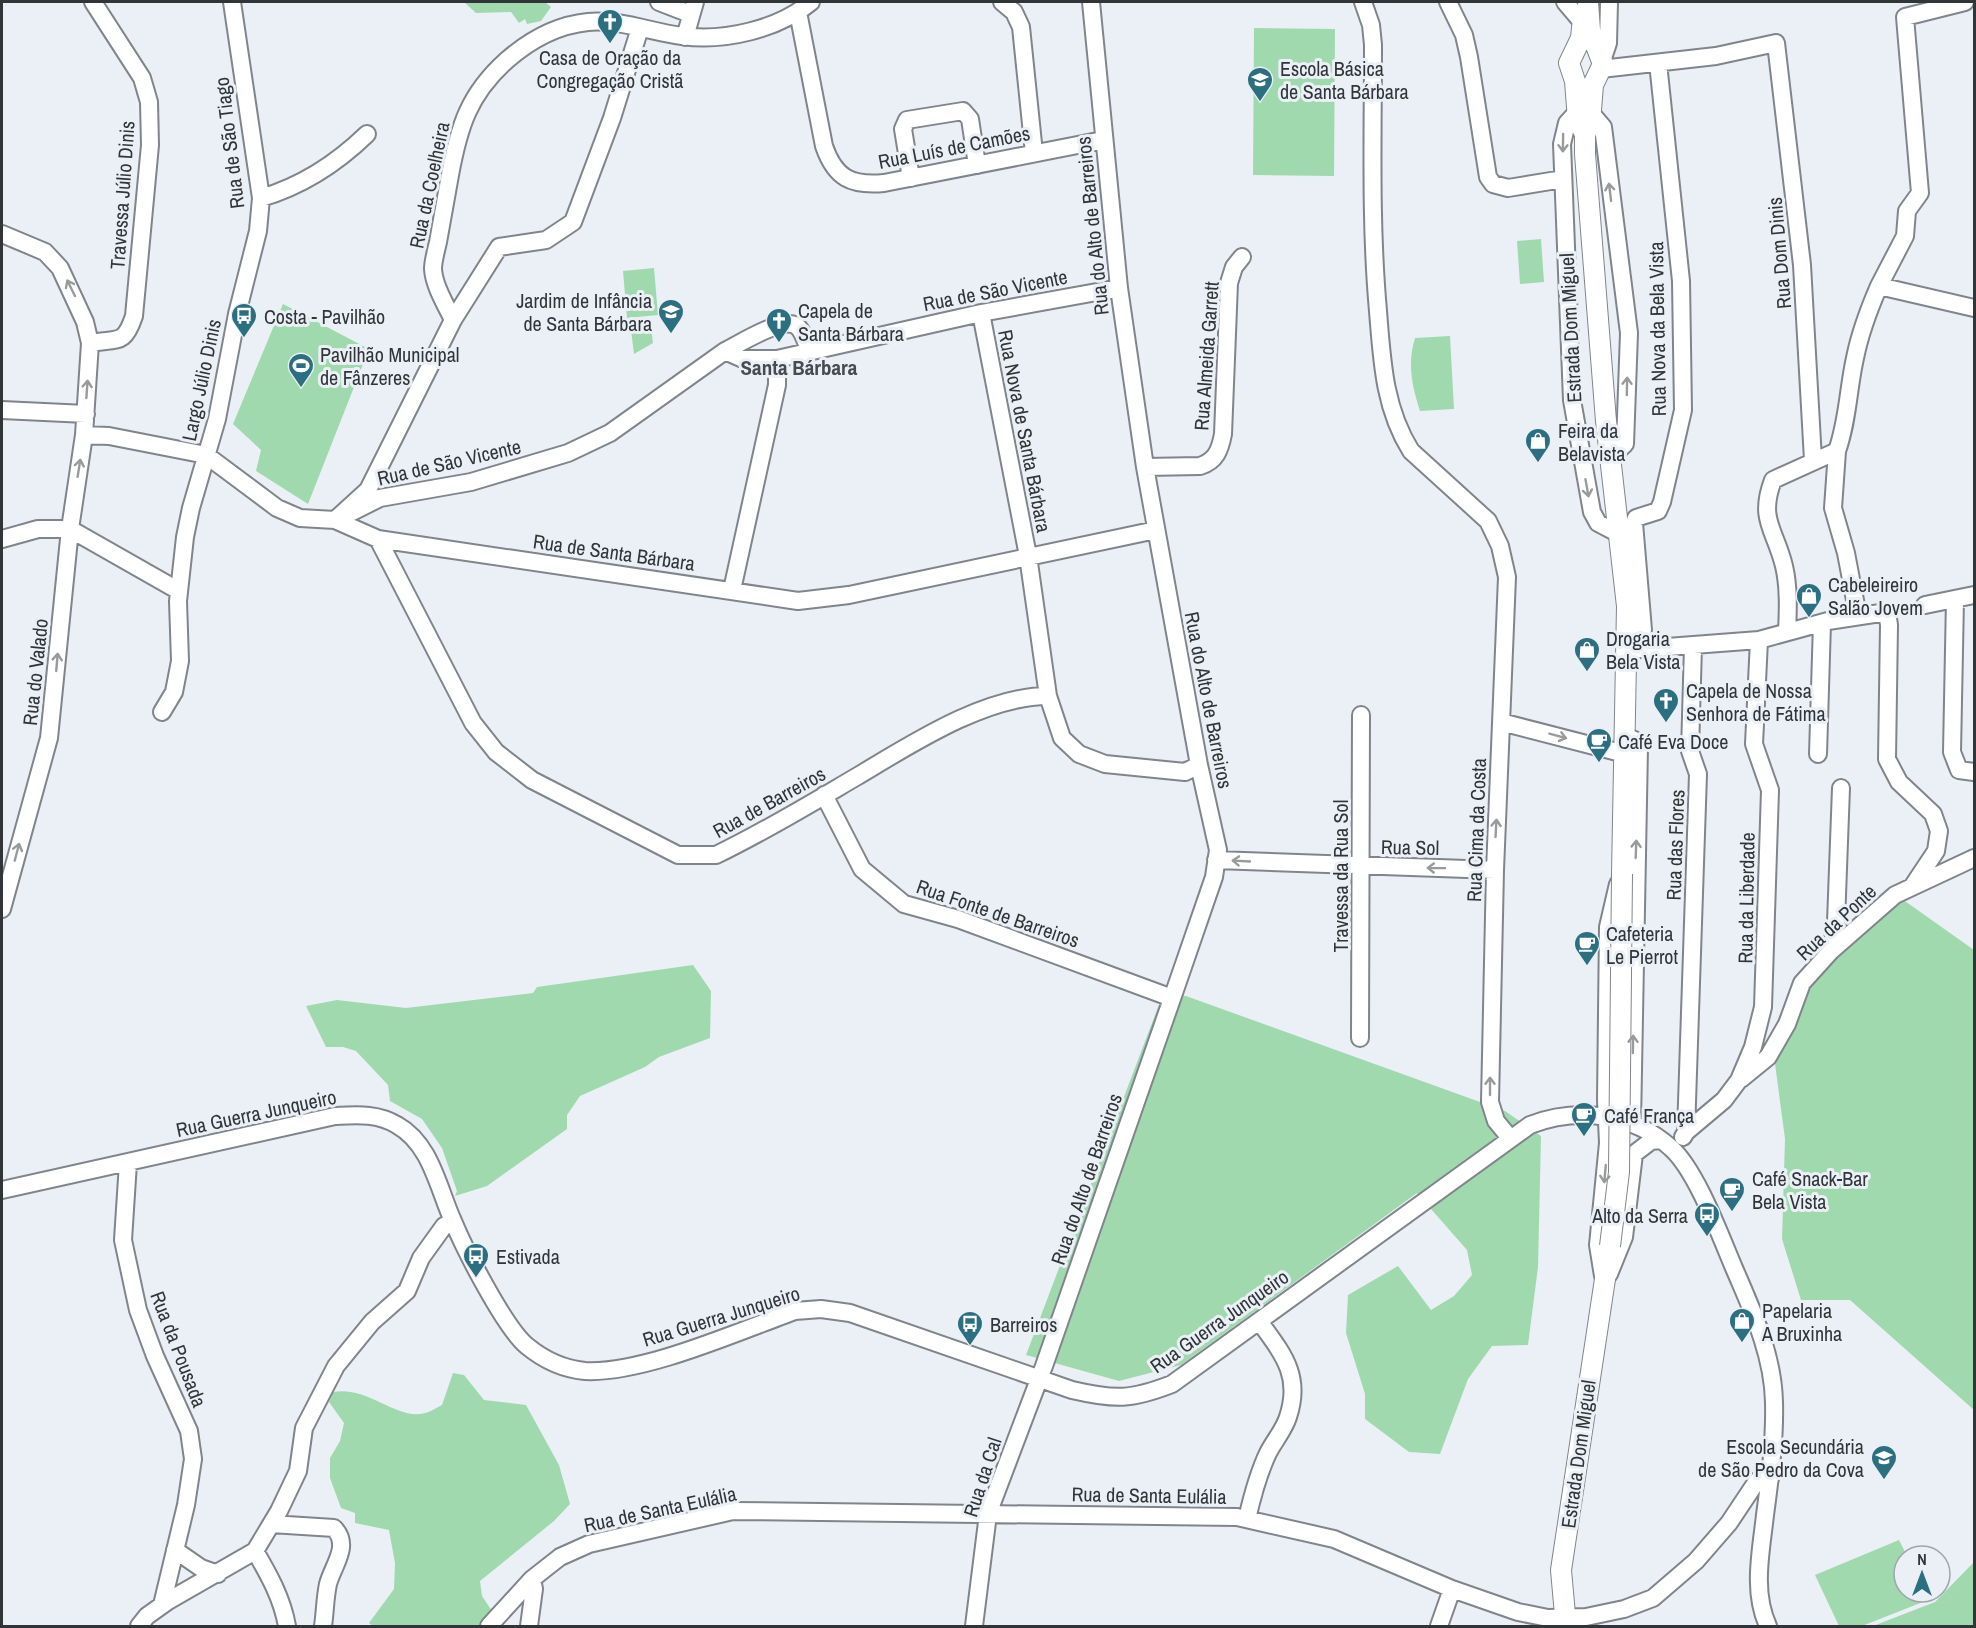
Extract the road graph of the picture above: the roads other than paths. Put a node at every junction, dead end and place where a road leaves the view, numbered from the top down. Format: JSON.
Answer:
{"nodes":[{"id":1,"x":93,"y":2,"type":"edge"},
{"id":2,"x":232,"y":2,"type":"edge"},
{"id":3,"x":659,"y":2,"type":"edge"},
{"id":4,"x":1002,"y":2,"type":"edge"},
{"id":5,"x":1091,"y":2,"type":"edge"},
{"id":6,"x":1364,"y":2,"type":"edge"},
{"id":7,"x":1448,"y":2,"type":"edge"},
{"id":8,"x":1565,"y":2,"type":"edge"},
{"id":9,"x":1587,"y":2,"type":"edge"},
{"id":10,"x":1609,"y":2,"type":"edge"},
{"id":11,"x":1965,"y":2,"type":"edge"},
{"id":12,"x":804,"y":7,"type":"edge"},
{"id":13,"x":693,"y":8,"type":"edge"},
{"id":14,"x":1582,"y":22,"type":"junction"},
{"id":15,"x":640,"y":28,"type":"junction"},
{"id":16,"x":684,"y":37,"type":"junction"},
{"id":17,"x":1576,"y":48,"type":"junction"},
{"id":18,"x":1604,"y":60,"type":"junction"},
{"id":19,"x":1658,"y":63,"type":"junction"},
{"id":20,"x":1573,"y":73,"type":"junction"},
{"id":21,"x":1584,"y":112,"type":"junction"},
{"id":22,"x":367,"y":135,"type":"dead end"},
{"id":23,"x":1103,"y":140,"type":"junction"},
{"id":24,"x":1034,"y":153,"type":"junction"},
{"id":25,"x":977,"y":165,"type":"junction"},
{"id":26,"x":911,"y":178,"type":"junction"},
{"id":27,"x":1563,"y":179,"type":"junction"},
{"id":28,"x":261,"y":198,"type":"junction"},
{"id":29,"x":2,"y":234,"type":"edge"},
{"id":30,"x":1242,"y":257,"type":"dead end"},
{"id":31,"x":1879,"y":286,"type":"junction"},
{"id":32,"x":1119,"y":288,"type":"junction"},
{"id":33,"x":1974,"y":308,"type":"edge"},
{"id":34,"x":981,"y":313,"type":"junction"},
{"id":35,"x":237,"y":314,"type":"joint"},
{"id":36,"x":453,"y":320,"type":"junction"},
{"id":37,"x":90,"y":343,"type":"junction"},
{"id":38,"x":809,"y":350,"type":"junction"},
{"id":39,"x":725,"y":351,"type":"junction"},
{"id":40,"x":777,"y":359,"type":"junction"},
{"id":41,"x":2,"y":410,"type":"edge"},
{"id":42,"x":86,"y":414,"type":"junction"},
{"id":43,"x":84,"y":435,"type":"junction"},
{"id":44,"x":1837,"y":451,"type":"junction"},
{"id":45,"x":206,"y":456,"type":"junction"},
{"id":46,"x":1610,"y":458,"type":"junction"},
{"id":47,"x":1813,"y":460,"type":"junction"},
{"id":48,"x":1145,"y":467,"type":"junction"},
{"id":49,"x":335,"y":520,"type":"junction"},
{"id":50,"x":70,"y":529,"type":"junction"},
{"id":51,"x":1156,"y":530,"type":"junction"},
{"id":52,"x":1619,"y":534,"type":"junction"},
{"id":53,"x":378,"y":538,"type":"junction"},
{"id":54,"x":2,"y":539,"type":"edge"},
{"id":55,"x":1028,"y":556,"type":"junction"},
{"id":56,"x":732,"y":590,"type":"junction"},
{"id":57,"x":179,"y":591,"type":"junction"},
{"id":58,"x":1974,"y":595,"type":"edge"},
{"id":59,"x":1955,"y":599,"type":"junction"},
{"id":60,"x":1925,"y":605,"type":"dead end"},
{"id":61,"x":1858,"y":616,"type":"junction"},
{"id":62,"x":1822,"y":623,"type":"junction"},
{"id":63,"x":1787,"y":632,"type":"junction"},
{"id":64,"x":1759,"y":640,"type":"junction"},
{"id":65,"x":1628,"y":643,"type":"junction"},
{"id":66,"x":1693,"y":646,"type":"junction"},
{"id":67,"x":1048,"y":696,"type":"junction"},
{"id":68,"x":162,"y":712,"type":"dead end"},
{"id":69,"x":1361,"y":715,"type":"dead end"},
{"id":70,"x":1501,"y":722,"type":"junction"},
{"id":71,"x":1626,"y":745,"type":"junction"},
{"id":72,"x":1818,"y":754,"type":"dead end"},
{"id":73,"x":1199,"y":765,"type":"junction"},
{"id":74,"x":1974,"y":772,"type":"edge"},
{"id":75,"x":1841,"y":788,"type":"dead end"},
{"id":76,"x":824,"y":795,"type":"junction"},
{"id":77,"x":1974,"y":858,"type":"edge"},
{"id":78,"x":1216,"y":860,"type":"junction"},
{"id":79,"x":1362,"y":866,"type":"junction"},
{"id":80,"x":1495,"y":870,"type":"junction"},
{"id":81,"x":1622,"y":874,"type":"junction"},
{"id":82,"x":1912,"y":887,"type":"junction"},
{"id":83,"x":2,"y":909,"type":"edge"},
{"id":84,"x":1831,"y":951,"type":"junction"},
{"id":85,"x":1172,"y":998,"type":"junction"},
{"id":86,"x":1360,"y":1038,"type":"dead end"},
{"id":87,"x":1739,"y":1080,"type":"junction"},
{"id":88,"x":1606,"y":1116,"type":"junction"},
{"id":89,"x":1630,"y":1123,"type":"junction"},
{"id":90,"x":1686,"y":1132,"type":"junction"},
{"id":91,"x":1510,"y":1138,"type":"junction"},
{"id":92,"x":1666,"y":1144,"type":"junction"},
{"id":93,"x":1634,"y":1154,"type":"junction"},
{"id":94,"x":128,"y":1163,"type":"junction"},
{"id":95,"x":2,"y":1190,"type":"edge"},
{"id":96,"x":453,"y":1221,"type":"junction"},
{"id":97,"x":1604,"y":1282,"type":"junction"},
{"id":98,"x":1259,"y":1321,"type":"junction"},
{"id":99,"x":1038,"y":1380,"type":"junction"},
{"id":100,"x":1770,"y":1479,"type":"junction"},
{"id":101,"x":988,"y":1514,"type":"junction"},
{"id":102,"x":1246,"y":1519,"type":"junction"},
{"id":103,"x":271,"y":1524,"type":"junction"},
{"id":104,"x":175,"y":1550,"type":"junction"},
{"id":105,"x":255,"y":1551,"type":"junction"},
{"id":106,"x":218,"y":1574,"type":"junction"},
{"id":107,"x":532,"y":1579,"type":"junction"},
{"id":108,"x":1452,"y":1589,"type":"junction"},
{"id":109,"x":162,"y":1605,"type":"junction"},
{"id":110,"x":1565,"y":1622,"type":"edge"},
{"id":111,"x":139,"y":1626,"type":"edge"},
{"id":112,"x":287,"y":1626,"type":"edge"},
{"id":113,"x":323,"y":1626,"type":"edge"},
{"id":114,"x":489,"y":1626,"type":"edge"},
{"id":115,"x":529,"y":1626,"type":"edge"},
{"id":116,"x":974,"y":1626,"type":"edge"},
{"id":117,"x":1439,"y":1626,"type":"edge"},
{"id":118,"x":1768,"y":1626,"type":"edge"}],
"edges":[{"from":1,"to":37,"type":"street","name":"Travessa Júlio Dinis"},
{"from":2,"to":28,"type":"street","name":"Rua de São Tiago"},
{"from":3,"to":13,"type":"street"},
{"from":4,"to":24,"type":"street"},
{"from":5,"to":23,"type":"street","name":"Rua do Alto de Barreiros"},
{"from":6,"to":70,"type":"street","name":"Rua Cima da Costa"},
{"from":7,"to":27,"type":"street"},
{"from":8,"to":14,"type":"street"},
{"from":9,"to":14,"type":"main road","name":"Estrada Dom Miguel"},
{"from":9,"to":18,"type":"main road","name":"Estrada Dom Miguel"},
{"from":10,"to":18,"type":"street","name":"Estrada Dom Miguel"},
{"from":11,"to":31,"type":"street"},
{"from":12,"to":16,"type":"street","name":"Rua da Coelheira"},
{"from":12,"to":26,"type":"street","name":"Rua Luís de Camões"},
{"from":13,"to":16,"type":"street"},
{"from":14,"to":17,"type":"main road","name":"Estrada Dom Miguel"},
{"from":15,"to":16,"type":"street","name":"Rua da Coelheira"},
{"from":15,"to":36,"type":"street"},
{"from":15,"to":36,"type":"street","name":"Rua da Coelheira"},
{"from":17,"to":18,"type":"main road"},
{"from":17,"to":20,"type":"main road","name":"Estrada Dom Miguel"},
{"from":18,"to":19,"type":"street"},
{"from":18,"to":20,"type":"main road"},
{"from":18,"to":21,"type":"main road","name":"Estrada Dom Miguel"},
{"from":19,"to":47,"type":"street","name":"Rua Dom Dinis"},
{"from":19,"to":65,"type":"street","name":"Rua Nova da Bela Vista"},
{"from":20,"to":21,"type":"main road","name":"Estrada Dom Miguel"},
{"from":21,"to":27,"type":"street","name":"Estrada Dom Miguel","one_way":true},
{"from":21,"to":46,"type":"main road","name":"Estrada Dom Miguel"},
{"from":46,"to":21,"type":"street","name":"Estrada Dom Miguel","one_way":true},
{"from":22,"to":28,"type":"street"},
{"from":23,"to":24,"type":"street","name":"Rua Luís de Camões"},
{"from":23,"to":32,"type":"street","name":"Rua do Alto de Barreiros"},
{"from":24,"to":25,"type":"street","name":"Rua Luís de Camões"},
{"from":25,"to":26,"type":"street","name":"Rua Luís de Camões"},
{"from":25,"to":26,"type":"street"},
{"from":27,"to":52,"type":"street","name":"Estrada Dom Miguel","one_way":true},
{"from":28,"to":35,"type":"street","name":"Rua de São Tiago"},
{"from":37,"to":29,"type":"street","one_way":true},
{"from":30,"to":48,"type":"street","name":"Rua Almeida Garrett"},
{"from":31,"to":33,"type":"street"},
{"from":31,"to":44,"type":"street"},
{"from":32,"to":34,"type":"street","name":"Rua de São Vicente"},
{"from":32,"to":48,"type":"street","name":"Rua do Alto de Barreiros"},
{"from":34,"to":38,"type":"street","name":"Rua de São Vicente"},
{"from":34,"to":55,"type":"street","name":"Rua Nova de Santa Bárbara"},
{"from":35,"to":45,"type":"street","name":"Largo Júlio Dinis"},
{"from":36,"to":49,"type":"street"},
{"from":42,"to":37,"type":"street","one_way":true},
{"from":38,"to":39,"type":"street","name":"Rua de São Vicente"},
{"from":38,"to":40,"type":"street","name":"Rua de São Vicente"},
{"from":39,"to":40,"type":"street","name":"Rua de São Vicente"},
{"from":39,"to":49,"type":"street","name":"Rua de São Vicente"},
{"from":40,"to":56,"type":"street"},
{"from":41,"to":42,"type":"street"},
{"from":42,"to":43,"type":"street"},
{"from":43,"to":45,"type":"street","name":"Rua de Santa Bárbara"},
{"from":50,"to":43,"type":"street","name":"Rua do Valado","one_way":true},
{"from":44,"to":47,"type":"street"},
{"from":44,"to":61,"type":"street"},
{"from":45,"to":49,"type":"street","name":"Rua de Santa Bárbara"},
{"from":45,"to":57,"type":"street","name":"Largo Júlio Dinis"},
{"from":46,"to":52,"type":"main road","name":"Estrada Dom Miguel"},
{"from":47,"to":63,"type":"street"},
{"from":48,"to":51,"type":"street","name":"Rua do Alto de Barreiros"},
{"from":49,"to":53,"type":"street","name":"Rua de Santa Bárbara"},
{"from":50,"to":54,"type":"street"},
{"from":50,"to":57,"type":"street"},
{"from":83,"to":50,"type":"street","name":"Rua do Valado","one_way":true},
{"from":51,"to":55,"type":"street","name":"Rua de Santa Bárbara"},
{"from":51,"to":73,"type":"street","name":"Rua do Alto de Barreiros"},
{"from":52,"to":65,"type":"main road","name":"Estrada Dom Miguel"},
{"from":53,"to":56,"type":"street","name":"Rua de Santa Bárbara"},
{"from":53,"to":76,"type":"street","name":"Rua de Barreiros"},
{"from":55,"to":56,"type":"street","name":"Rua de Santa Bárbara"},
{"from":55,"to":67,"type":"street","name":"Rua Nova de Santa Bárbara"},
{"from":57,"to":68,"type":"street","name":"Largo Júlio Dinis"},
{"from":58,"to":59,"type":"street"},
{"from":59,"to":60,"type":"street"},
{"from":59,"to":74,"type":"street"},
{"from":61,"to":62,"type":"street"},
{"from":61,"to":82,"type":"street"},
{"from":62,"to":63,"type":"street"},
{"from":62,"to":72,"type":"street"},
{"from":63,"to":64,"type":"street"},
{"from":64,"to":66,"type":"street"},
{"from":64,"to":87,"type":"street","name":"Rua da Liberdade"},
{"from":65,"to":66,"type":"street"},
{"from":65,"to":71,"type":"main road","name":"Estrada Dom Miguel"},
{"from":66,"to":90,"type":"street","name":"Rua das Flores"},
{"from":67,"to":73,"type":"street"},
{"from":67,"to":76,"type":"street","name":"Rua de Barreiros"},
{"from":69,"to":79,"type":"street","name":"Travessa da Rua Sol"},
{"from":70,"to":71,"type":"street","one_way":true},
{"from":80,"to":70,"type":"street","name":"Rua Cima da Costa","one_way":true},
{"from":71,"to":81,"type":"main road","name":"Estrada Dom Miguel"},
{"from":89,"to":71,"type":"street","name":"Estrada Dom Miguel","one_way":true},
{"from":73,"to":78,"type":"street","name":"Rua do Alto de Barreiros"},
{"from":75,"to":84,"type":"street"},
{"from":76,"to":85,"type":"street","name":"Rua Fonte de Barreiros"},
{"from":77,"to":82,"type":"street","name":"Rua da Ponte"},
{"from":79,"to":78,"type":"street","name":"Rua Sol","one_way":true},
{"from":78,"to":85,"type":"street","name":"Rua do Alto de Barreiros"},
{"from":80,"to":79,"type":"street","name":"Rua Sol","one_way":true},
{"from":79,"to":86,"type":"street","name":"Travessa da Rua Sol"},
{"from":91,"to":80,"type":"street","name":"Rua Cima da Costa","one_way":true},
{"from":81,"to":88,"type":"street","name":"Estrada Dom Miguel"},
{"from":81,"to":97,"type":"main road","name":"Estrada Dom Miguel","bridge":true},
{"from":82,"to":84,"type":"street","name":"Rua da Ponte"},
{"from":84,"to":87,"type":"street","name":"Rua da Ponte"},
{"from":85,"to":99,"type":"street","name":"Rua do Alto de Barreiros"},
{"from":87,"to":90,"type":"street","name":"Rua da Liberdade"},
{"from":88,"to":89,"type":"street","name":"Rua Guerra Junqueiro"},
{"from":88,"to":91,"type":"street","name":"Rua Guerra Junqueiro"},
{"from":88,"to":97,"type":"street","name":"Estrada Dom Miguel","one_way":true},
{"from":89,"to":92,"type":"street","name":"Rua Guerra Junqueiro"},
{"from":89,"to":93,"type":"street","name":"Estrada Dom Miguel"},
{"from":90,"to":92,"type":"street"},
{"from":91,"to":98,"type":"street","name":"Rua Guerra Junqueiro"},
{"from":92,"to":93,"type":"street"},
{"from":92,"to":100,"type":"street"},
{"from":93,"to":97,"type":"street","name":"Estrada Dom Miguel"},
{"from":94,"to":95,"type":"street","name":"Rua Guerra Junqueiro"},
{"from":94,"to":96,"type":"street","name":"Rua Guerra Junqueiro"},
{"from":94,"to":104,"type":"street","name":"Rua da Pousada"},
{"from":96,"to":99,"type":"street","name":"Rua Guerra Junqueiro"},
{"from":96,"to":103,"type":"street"},
{"from":97,"to":110,"type":"main road","name":"Estrada Dom Miguel"},
{"from":98,"to":99,"type":"street","name":"Rua Guerra Junqueiro"},
{"from":98,"to":102,"type":"street"},
{"from":99,"to":101,"type":"street","name":"Rua da Cal"},
{"from":100,"to":110,"type":"street","name":"Rua de Santa Eulália"},
{"from":100,"to":118,"type":"street"},
{"from":101,"to":102,"type":"street","name":"Rua de Santa Eulália"},
{"from":101,"to":107,"type":"street","name":"Rua de Santa Eulália"},
{"from":101,"to":116,"type":"street","name":"Rua da Cal"},
{"from":102,"to":108,"type":"street","name":"Rua de Santa Eulália"},
{"from":103,"to":105,"type":"street"},
{"from":103,"to":113,"type":"street"},
{"from":104,"to":106,"type":"street"},
{"from":104,"to":109,"type":"street","name":"Rua da Pousada"},
{"from":105,"to":106,"type":"street"},
{"from":105,"to":112,"type":"street"},
{"from":106,"to":109,"type":"street"},
{"from":107,"to":114,"type":"street","name":"Rua de Santa Eulália"},
{"from":107,"to":115,"type":"street"},
{"from":108,"to":110,"type":"street","name":"Rua de Santa Eulália"},
{"from":108,"to":117,"type":"street"},
{"from":109,"to":111,"type":"street"}]}
